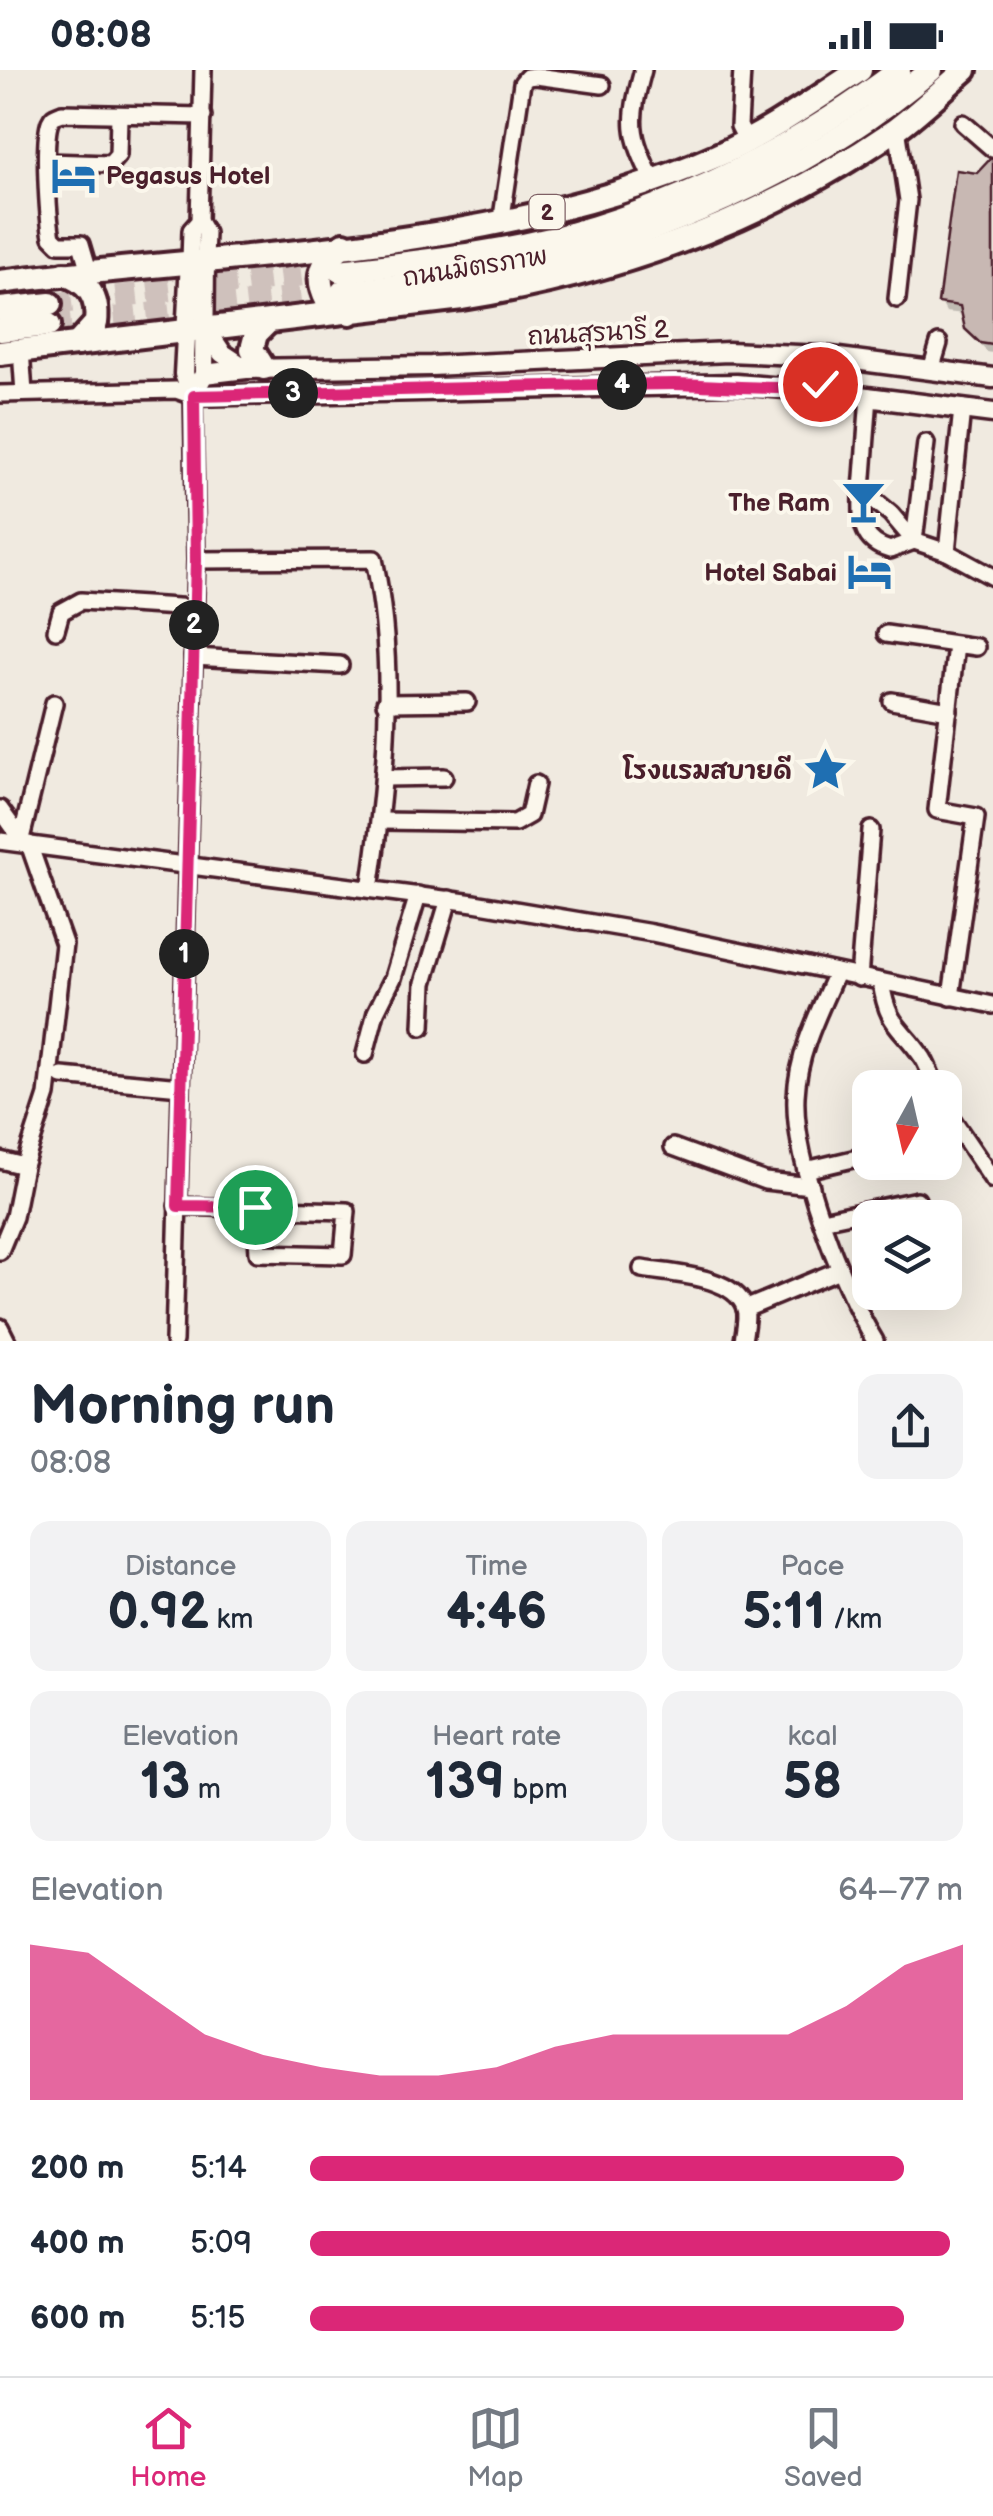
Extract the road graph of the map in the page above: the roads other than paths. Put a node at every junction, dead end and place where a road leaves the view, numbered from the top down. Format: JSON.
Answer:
{"nodes":[{"id":1,"x":203,"y":70,"type":"edge"},
{"id":2,"x":642,"y":70,"type":"edge"},
{"id":3,"x":742,"y":70,"type":"edge"},
{"id":4,"x":860,"y":70,"type":"edge"},
{"id":5,"x":900,"y":70,"type":"edge"},
{"id":6,"x":931,"y":70,"type":"edge"},
{"id":7,"x":965,"y":70,"type":"edge"},
{"id":8,"x":602,"y":85,"type":"dead end"},
{"id":9,"x":119,"y":116,"type":"junction"},
{"id":10,"x":204,"y":116,"type":"junction"},
{"id":11,"x":964,"y":122,"type":"dead end"},
{"id":12,"x":897,"y":128,"type":"junction"},
{"id":13,"x":746,"y":140,"type":"junction"},
{"id":14,"x":993,"y":149,"type":"edge"},
{"id":15,"x":48,"y":162,"type":"junction"},
{"id":16,"x":653,"y":181,"type":"junction"},
{"id":17,"x":504,"y":222,"type":"junction"},
{"id":18,"x":344,"y":244,"type":"junction"},
{"id":19,"x":198,"y":260,"type":"junction"},
{"id":20,"x":89,"y":272,"type":"junction"},
{"id":21,"x":64,"y":274,"type":"junction"},
{"id":22,"x":0,"y":282,"type":"edge"},
{"id":23,"x":344,"y":292,"type":"junction"},
{"id":24,"x":897,"y":300,"type":"dead end"},
{"id":25,"x":0,"y":309,"type":"edge"},
{"id":26,"x":266,"y":323,"type":"junction"},
{"id":27,"x":0,"y":330,"type":"edge"},
{"id":28,"x":196,"y":330,"type":"junction"},
{"id":29,"x":939,"y":343,"type":"dead end"},
{"id":30,"x":77,"y":344,"type":"junction"},
{"id":31,"x":10,"y":352,"type":"edge"},
{"id":32,"x":806,"y":354,"type":"junction"},
{"id":33,"x":255,"y":368,"type":"junction"},
{"id":34,"x":931,"y":370,"type":"junction"},
{"id":35,"x":204,"y":374,"type":"junction"},
{"id":36,"x":993,"y":378,"type":"edge"},
{"id":37,"x":818,"y":380,"type":"junction"},
{"id":38,"x":24,"y":393,"type":"junction"},
{"id":39,"x":0,"y":394,"type":"edge"},
{"id":40,"x":194,"y":396,"type":"junction"},
{"id":41,"x":869,"y":396,"type":"junction"},
{"id":42,"x":962,"y":409,"type":"junction"},
{"id":43,"x":993,"y":413,"type":"edge"},
{"id":44,"x":926,"y":443,"type":"dead end"},
{"id":45,"x":862,"y":490,"type":"junction"},
{"id":46,"x":914,"y":542,"type":"junction"},
{"id":47,"x":947,"y":552,"type":"junction"},
{"id":48,"x":196,"y":560,"type":"junction"},
{"id":49,"x":993,"y":577,"type":"edge"},
{"id":50,"x":194,"y":608,"type":"junction"},
{"id":51,"x":56,"y":630,"type":"dead end"},
{"id":52,"x":886,"y":634,"type":"dead end"},
{"id":53,"x":956,"y":645,"type":"junction"},
{"id":54,"x":976,"y":647,"type":"dead end"},
{"id":55,"x":193,"y":658,"type":"junction"},
{"id":56,"x":340,"y":666,"type":"dead end"},
{"id":57,"x":892,"y":701,"type":"dead end"},
{"id":58,"x":385,"y":702,"type":"junction"},
{"id":59,"x":467,"y":702,"type":"dead end"},
{"id":60,"x":54,"y":703,"type":"dead end"},
{"id":61,"x":949,"y":711,"type":"junction"},
{"id":62,"x":444,"y":777,"type":"dead end"},
{"id":63,"x":384,"y":778,"type":"junction"},
{"id":64,"x":536,"y":784,"type":"dead end"},
{"id":65,"x":0,"y":809,"type":"edge"},
{"id":66,"x":380,"y":820,"type":"junction"},
{"id":67,"x":871,"y":830,"type":"dead end"},
{"id":68,"x":0,"y":841,"type":"edge"},
{"id":69,"x":23,"y":841,"type":"junction"},
{"id":70,"x":187,"y":864,"type":"junction"},
{"id":71,"x":370,"y":890,"type":"junction"},
{"id":72,"x":418,"y":895,"type":"junction"},
{"id":73,"x":449,"y":900,"type":"junction"},
{"id":74,"x":836,"y":972,"type":"junction"},
{"id":75,"x":859,"y":978,"type":"junction"},
{"id":76,"x":882,"y":982,"type":"junction"},
{"id":77,"x":951,"y":996,"type":"junction"},
{"id":78,"x":993,"y":1005,"type":"edge"},
{"id":79,"x":422,"y":1027,"type":"dead end"},
{"id":80,"x":365,"y":1054,"type":"dead end"},
{"id":81,"x":929,"y":1070,"type":"edge"},
{"id":82,"x":62,"y":1076,"type":"dead end"},
{"id":83,"x":180,"y":1087,"type":"junction"},
{"id":84,"x":962,"y":1134,"type":"edge"},
{"id":85,"x":672,"y":1147,"type":"dead end"},
{"id":86,"x":0,"y":1160,"type":"edge"},
{"id":87,"x":852,"y":1162,"type":"edge"},
{"id":88,"x":24,"y":1166,"type":"junction"},
{"id":89,"x":808,"y":1178,"type":"junction"},
{"id":90,"x":993,"y":1180,"type":"edge"},
{"id":91,"x":178,"y":1206,"type":"junction"},
{"id":92,"x":255,"y":1207,"type":"junction"},
{"id":93,"x":852,"y":1214,"type":"edge"},
{"id":94,"x":822,"y":1220,"type":"junction"},
{"id":95,"x":0,"y":1251,"type":"edge"},
{"id":96,"x":642,"y":1269,"type":"dead end"},
{"id":97,"x":839,"y":1270,"type":"junction"},
{"id":98,"x":746,"y":1309,"type":"junction"},
{"id":99,"x":0,"y":1327,"type":"edge"},
{"id":100,"x":6,"y":1341,"type":"edge"},
{"id":101,"x":174,"y":1341,"type":"edge"},
{"id":102,"x":744,"y":1341,"type":"edge"},
{"id":103,"x":875,"y":1341,"type":"edge"}],
"edges":[{"from":1,"to":10,"type":"street"},
{"from":2,"to":16,"type":"street"},
{"from":3,"to":13,"type":"street"},
{"from":4,"to":13,"type":"highway","name":"ถนนมิตรภาพ","number":"2"},
{"from":5,"to":23,"type":"highway","name":"ถนนมิตรภาพ","number":"2"},
{"from":6,"to":23,"type":"highway","name":"ถนนมิตรภาพ","number":"2"},
{"from":7,"to":12,"type":"highway","name":"ถนนมิตรภาพ","number":"2"},
{"from":8,"to":17,"type":"street"},
{"from":9,"to":10,"type":"street"},
{"from":9,"to":15,"type":"street"},
{"from":9,"to":15,"type":"street"},
{"from":10,"to":19,"type":"street"},
{"from":11,"to":14,"type":"street"},
{"from":12,"to":23,"type":"highway","name":"ถนนมิตรภาพ","number":"2"},
{"from":12,"to":24,"type":"street"},
{"from":13,"to":16,"type":"highway","name":"ถนนมิตรภาพ","number":"2"},
{"from":15,"to":20,"type":"street"},
{"from":16,"to":17,"type":"highway","name":"ถนนมิตรภาพ","number":"2"},
{"from":17,"to":18,"type":"highway","name":"ถนนมิตรภาพ","number":"2"},
{"from":18,"to":19,"type":"highway","name":"ถนนมิตรภาพ","number":"2"},
{"from":18,"to":23,"type":"highway"},
{"from":19,"to":20,"type":"highway","name":"ถนนมิตรภาพ","number":"2"},
{"from":19,"to":28,"type":"main road"},
{"from":20,"to":21,"type":"highway","name":"ถนนมิตรภาพ","number":"2"},
{"from":21,"to":22,"type":"highway","name":"ถนนมิตรภาพ","number":"2"},
{"from":21,"to":30,"type":"highway"},
{"from":23,"to":26,"type":"highway","name":"ถนนมิตรภาพ","number":"2"},
{"from":25,"to":27,"type":"highway"},
{"from":26,"to":28,"type":"highway","name":"ถนนมิตรภาพ","number":"2"},
{"from":26,"to":33,"type":"highway"},
{"from":28,"to":30,"type":"highway","name":"ถนนมิตรภาพ","number":"2"},
{"from":28,"to":33,"type":"main road"},
{"from":28,"to":35,"type":"main road"},
{"from":28,"to":40,"type":"main road"},
{"from":29,"to":34,"type":"street"},
{"from":30,"to":31,"type":"highway","name":"ถนนมิตรภาพ","number":"2"},
{"from":31,"to":38,"type":"street"},
{"from":32,"to":33,"type":"main road","name":"ถนนสุรนารี 2"},
{"from":32,"to":34,"type":"main road","name":"ถนนสุรนารี 2"},
{"from":32,"to":37,"type":"street"},
{"from":33,"to":35,"type":"main road","name":"ถนนสุรนารี 2"},
{"from":34,"to":36,"type":"main road","name":"ถนนสุรนารี 2"},
{"from":35,"to":40,"type":"main road"},
{"from":37,"to":40,"type":"main road","name":"ถนนสุรนารี 2"},
{"from":37,"to":41,"type":"main road","name":"ถนนสุรนารี 2"},
{"from":38,"to":39,"type":"street"},
{"from":38,"to":40,"type":"street"},
{"from":40,"to":48,"type":"street"},
{"from":41,"to":42,"type":"main road","name":"ถนนสุรนารี 2"},
{"from":41,"to":45,"type":"street"},
{"from":42,"to":43,"type":"main road","name":"ถนนสุรนารี 2"},
{"from":42,"to":47,"type":"street"},
{"from":44,"to":46,"type":"street"},
{"from":45,"to":46,"type":"street"},
{"from":45,"to":46,"type":"street"},
{"from":46,"to":47,"type":"street"},
{"from":47,"to":49,"type":"street"},
{"from":48,"to":50,"type":"street"},
{"from":48,"to":58,"type":"street"},
{"from":50,"to":51,"type":"street"},
{"from":50,"to":55,"type":"street"},
{"from":52,"to":53,"type":"street"},
{"from":53,"to":54,"type":"street"},
{"from":53,"to":61,"type":"street"},
{"from":55,"to":56,"type":"street"},
{"from":55,"to":70,"type":"street"},
{"from":57,"to":61,"type":"street"},
{"from":58,"to":59,"type":"street"},
{"from":58,"to":63,"type":"street"},
{"from":60,"to":69,"type":"street"},
{"from":61,"to":77,"type":"street"},
{"from":62,"to":63,"type":"street"},
{"from":63,"to":66,"type":"street"},
{"from":64,"to":66,"type":"street"},
{"from":65,"to":69,"type":"street"},
{"from":66,"to":71,"type":"street"},
{"from":67,"to":75,"type":"street"},
{"from":68,"to":69,"type":"street"},
{"from":69,"to":70,"type":"street"},
{"from":69,"to":88,"type":"street"},
{"from":70,"to":71,"type":"street"},
{"from":70,"to":83,"type":"street"},
{"from":71,"to":72,"type":"street"},
{"from":72,"to":73,"type":"street"},
{"from":72,"to":80,"type":"street"},
{"from":73,"to":74,"type":"street"},
{"from":73,"to":79,"type":"street"},
{"from":74,"to":75,"type":"street"},
{"from":74,"to":89,"type":"street"},
{"from":75,"to":76,"type":"street"},
{"from":76,"to":77,"type":"street"},
{"from":76,"to":81,"type":"street"},
{"from":77,"to":78,"type":"street"},
{"from":82,"to":83,"type":"street"},
{"from":83,"to":91,"type":"street"},
{"from":84,"to":90,"type":"street"},
{"from":85,"to":89,"type":"street"},
{"from":86,"to":88,"type":"street"},
{"from":87,"to":89,"type":"street"},
{"from":88,"to":95,"type":"street"},
{"from":89,"to":94,"type":"street"},
{"from":91,"to":92,"type":"street"},
{"from":91,"to":101,"type":"street"},
{"from":92,"to":92,"type":"street"},
{"from":93,"to":94,"type":"street"},
{"from":94,"to":97,"type":"street"},
{"from":96,"to":98,"type":"street"},
{"from":97,"to":98,"type":"street"},
{"from":97,"to":103,"type":"street"},
{"from":98,"to":102,"type":"street"},
{"from":99,"to":100,"type":"street"}]}
